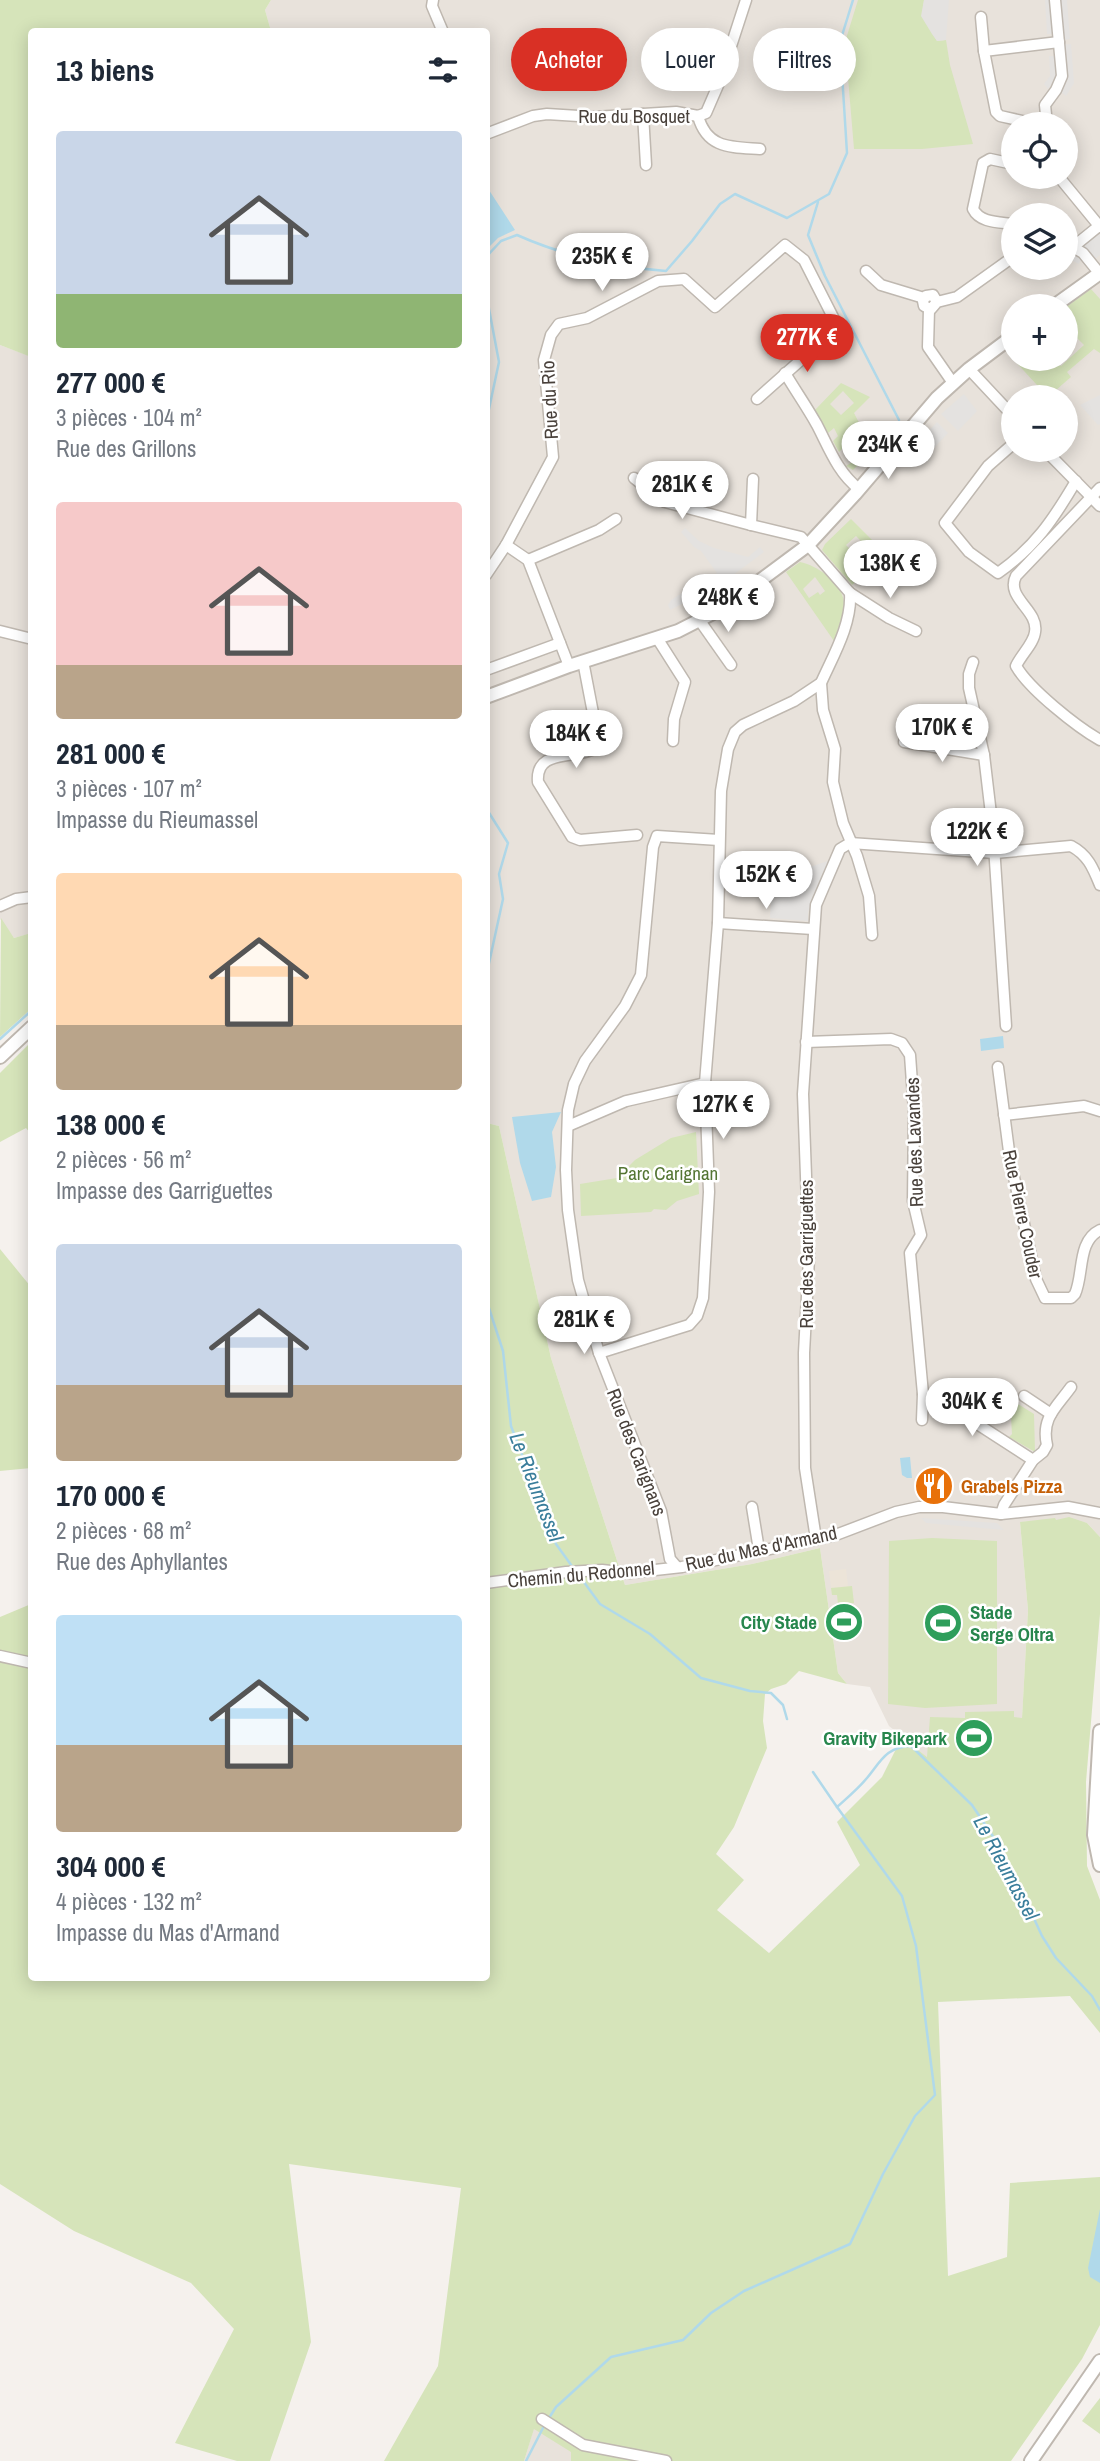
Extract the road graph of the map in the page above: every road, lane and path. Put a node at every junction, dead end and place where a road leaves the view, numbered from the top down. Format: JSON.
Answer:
{"nodes":[{"id":1,"x":433,"y":0,"type":"edge"},
{"id":2,"x":746,"y":0,"type":"edge"},
{"id":3,"x":1055,"y":0,"type":"edge"},
{"id":4,"x":981,"y":17,"type":"dead end"},
{"id":5,"x":441,"y":28,"type":"edge"},
{"id":6,"x":1059,"y":42,"type":"junction"},
{"id":7,"x":984,"y":51,"type":"junction"},
{"id":8,"x":1046,"y":112,"type":"edge"},
{"id":9,"x":643,"y":114,"type":"junction"},
{"id":10,"x":698,"y":116,"type":"junction"},
{"id":11,"x":1001,"y":116,"type":"edge"},
{"id":12,"x":490,"y":132,"type":"edge"},
{"id":13,"x":760,"y":149,"type":"dead end"},
{"id":14,"x":1001,"y":161,"type":"edge"},
{"id":15,"x":646,"y":165,"type":"dead end"},
{"id":16,"x":1069,"y":189,"type":"edge"},
{"id":17,"x":1001,"y":223,"type":"edge"},
{"id":18,"x":1100,"y":227,"type":"edge"},
{"id":19,"x":1078,"y":240,"type":"edge"},
{"id":20,"x":1078,"y":250,"type":"edge"},
{"id":21,"x":1001,"y":265,"type":"edge"},
{"id":22,"x":866,"y":271,"type":"dead end"},
{"id":23,"x":1100,"y":273,"type":"edge"},
{"id":24,"x":1071,"y":294,"type":"edge"},
{"id":25,"x":933,"y":306,"type":"junction"},
{"id":26,"x":1001,"y":345,"type":"edge"},
{"id":27,"x":969,"y":369,"type":"junction"},
{"id":28,"x":785,"y":373,"type":"junction"},
{"id":29,"x":953,"y":383,"type":"junction"},
{"id":30,"x":757,"y":399,"type":"dead end"},
{"id":31,"x":1001,"y":403,"type":"edge"},
{"id":32,"x":1001,"y":455,"type":"edge"},
{"id":33,"x":1057,"y":462,"type":"edge"},
{"id":34,"x":634,"y":478,"type":"dead end"},
{"id":35,"x":753,"y":479,"type":"dead end"},
{"id":36,"x":1076,"y":481,"type":"junction"},
{"id":37,"x":1100,"y":488,"type":"edge"},
{"id":38,"x":859,"y":489,"type":"junction"},
{"id":39,"x":1091,"y":497,"type":"junction"},
{"id":40,"x":1100,"y":506,"type":"edge"},
{"id":41,"x":616,"y":519,"type":"dead end"},
{"id":42,"x":751,"y":525,"type":"junction"},
{"id":43,"x":506,"y":545,"type":"junction"},
{"id":44,"x":808,"y":545,"type":"junction"},
{"id":45,"x":528,"y":560,"type":"junction"},
{"id":46,"x":490,"y":569,"type":"edge"},
{"id":47,"x":850,"y":593,"type":"junction"},
{"id":48,"x":700,"y":621,"type":"junction"},
{"id":49,"x":0,"y":631,"type":"edge"},
{"id":50,"x":916,"y":631,"type":"dead end"},
{"id":51,"x":28,"y":638,"type":"edge"},
{"id":52,"x":657,"y":638,"type":"junction"},
{"id":53,"x":560,"y":643,"type":"junction"},
{"id":54,"x":583,"y":661,"type":"junction"},
{"id":55,"x":973,"y":662,"type":"dead end"},
{"id":56,"x":731,"y":665,"type":"dead end"},
{"id":57,"x":569,"y":666,"type":"junction"},
{"id":58,"x":490,"y":669,"type":"edge"},
{"id":59,"x":821,"y":683,"type":"junction"},
{"id":60,"x":490,"y":696,"type":"edge"},
{"id":61,"x":673,"y":740,"type":"dead end"},
{"id":62,"x":1100,"y":740,"type":"edge"},
{"id":63,"x":904,"y":742,"type":"dead end"},
{"id":64,"x":984,"y":755,"type":"junction"},
{"id":65,"x":637,"y":835,"type":"dead end"},
{"id":66,"x":719,"y":840,"type":"junction"},
{"id":67,"x":850,"y":843,"type":"junction"},
{"id":68,"x":995,"y":853,"type":"junction"},
{"id":69,"x":1100,"y":885,"type":"edge"},
{"id":70,"x":28,"y":898,"type":"edge"},
{"id":71,"x":0,"y":906,"type":"edge"},
{"id":72,"x":718,"y":923,"type":"junction"},
{"id":73,"x":813,"y":929,"type":"junction"},
{"id":74,"x":872,"y":935,"type":"dead end"},
{"id":75,"x":1006,"y":1026,"type":"dead end"},
{"id":76,"x":28,"y":1031,"type":"edge"},
{"id":77,"x":806,"y":1042,"type":"junction"},
{"id":78,"x":0,"y":1057,"type":"edge"},
{"id":79,"x":998,"y":1067,"type":"dead end"},
{"id":80,"x":705,"y":1083,"type":"junction"},
{"id":81,"x":1100,"y":1111,"type":"edge"},
{"id":82,"x":1004,"y":1115,"type":"junction"},
{"id":83,"x":568,"y":1126,"type":"junction"},
{"id":84,"x":1100,"y":1230,"type":"edge"},
{"id":85,"x":599,"y":1353,"type":"junction"},
{"id":86,"x":1071,"y":1387,"type":"dead end"},
{"id":87,"x":923,"y":1394,"type":"junction"},
{"id":88,"x":1024,"y":1396,"type":"dead end"},
{"id":89,"x":1051,"y":1414,"type":"junction"},
{"id":90,"x":922,"y":1420,"type":"dead end"},
{"id":91,"x":1033,"y":1460,"type":"junction"},
{"id":92,"x":752,"y":1507,"type":"dead end"},
{"id":93,"x":1098,"y":1510,"type":"edge"},
{"id":94,"x":1001,"y":1514,"type":"junction"},
{"id":95,"x":816,"y":1539,"type":"junction"},
{"id":96,"x":759,"y":1550,"type":"junction"},
{"id":97,"x":676,"y":1566,"type":"junction"},
{"id":98,"x":490,"y":1582,"type":"edge"},
{"id":99,"x":0,"y":1656,"type":"edge"},
{"id":100,"x":28,"y":1662,"type":"edge"},
{"id":101,"x":1100,"y":1731,"type":"edge"},
{"id":102,"x":1100,"y":1865,"type":"edge"},
{"id":103,"x":1100,"y":2361,"type":"edge"},
{"id":104,"x":546,"y":2422,"type":"dead end"},
{"id":105,"x":666,"y":2461,"type":"edge"},
{"id":106,"x":1031,"y":2461,"type":"edge"}],
"edges":[{"from":1,"to":5,"type":"street"},
{"from":2,"to":10,"type":"street","name":"Rue du Bosquet"},
{"from":3,"to":6,"type":"street"},
{"from":4,"to":7,"type":"street"},
{"from":6,"to":7,"type":"street"},
{"from":6,"to":8,"type":"street"},
{"from":7,"to":11,"type":"street"},
{"from":9,"to":10,"type":"street","name":"Rue du Bosquet"},
{"from":9,"to":12,"type":"street","name":"Rue du Bosquet"},
{"from":9,"to":15,"type":"street"},
{"from":10,"to":13,"type":"street"},
{"from":14,"to":17,"type":"street"},
{"from":16,"to":18,"type":"street"},
{"from":18,"to":19,"type":"street"},
{"from":20,"to":23,"type":"street"},
{"from":21,"to":25,"type":"street"},
{"from":22,"to":25,"type":"street"},
{"from":23,"to":24,"type":"street"},
{"from":25,"to":29,"type":"street"},
{"from":26,"to":27,"type":"street"},
{"from":27,"to":29,"type":"street"},
{"from":27,"to":31,"type":"street"},
{"from":28,"to":30,"type":"street"},
{"from":28,"to":38,"type":"street"},
{"from":28,"to":43,"type":"street","name":"Rue du Rio"},
{"from":29,"to":38,"type":"street"},
{"from":32,"to":36,"type":"street"},
{"from":33,"to":36,"type":"street"},
{"from":34,"to":42,"type":"street"},
{"from":35,"to":42,"type":"street"},
{"from":36,"to":39,"type":"street"},
{"from":37,"to":39,"type":"street"},
{"from":38,"to":44,"type":"street"},
{"from":39,"to":40,"type":"street"},
{"from":39,"to":62,"type":"street"},
{"from":41,"to":45,"type":"street"},
{"from":42,"to":44,"type":"street"},
{"from":43,"to":45,"type":"street"},
{"from":43,"to":46,"type":"street","name":"Rue du Rio"},
{"from":44,"to":47,"type":"street"},
{"from":44,"to":48,"type":"street"},
{"from":45,"to":53,"type":"street"},
{"from":47,"to":50,"type":"street"},
{"from":47,"to":59,"type":"street"},
{"from":48,"to":52,"type":"street"},
{"from":48,"to":56,"type":"street"},
{"from":49,"to":51,"type":"street"},
{"from":52,"to":54,"type":"street"},
{"from":52,"to":61,"type":"street"},
{"from":53,"to":57,"type":"street"},
{"from":53,"to":58,"type":"street"},
{"from":54,"to":57,"type":"street"},
{"from":54,"to":65,"type":"street"},
{"from":55,"to":64,"type":"street"},
{"from":57,"to":60,"type":"street"},
{"from":59,"to":66,"type":"street"},
{"from":59,"to":67,"type":"street"},
{"from":63,"to":64,"type":"street"},
{"from":64,"to":68,"type":"street"},
{"from":66,"to":72,"type":"street"},
{"from":66,"to":83,"type":"street","name":"Rue des Carignans"},
{"from":67,"to":68,"type":"street"},
{"from":67,"to":73,"type":"street","name":"Rue des Garriguettes"},
{"from":67,"to":74,"type":"street"},
{"from":68,"to":69,"type":"street"},
{"from":68,"to":75,"type":"street"},
{"from":70,"to":71,"type":"street"},
{"from":72,"to":73,"type":"street"},
{"from":72,"to":80,"type":"street"},
{"from":73,"to":77,"type":"street","name":"Rue des Garriguettes"},
{"from":76,"to":78,"type":"street"},
{"from":77,"to":87,"type":"street","name":"Rue des Lavandes"},
{"from":77,"to":95,"type":"street","name":"Rue des Garriguettes"},
{"from":79,"to":82,"type":"street","name":"Rue Pierre Couder"},
{"from":80,"to":83,"type":"street"},
{"from":80,"to":85,"type":"street"},
{"from":81,"to":82,"type":"street"},
{"from":82,"to":84,"type":"street","name":"Rue Pierre Couder"},
{"from":83,"to":85,"type":"street","name":"Rue des Carignans"},
{"from":85,"to":97,"type":"street","name":"Rue des Carignans"},
{"from":86,"to":89,"type":"street"},
{"from":87,"to":90,"type":"street","name":"Rue des Lavandes"},
{"from":87,"to":91,"type":"street"},
{"from":88,"to":89,"type":"street"},
{"from":89,"to":91,"type":"street"},
{"from":91,"to":94,"type":"street"},
{"from":92,"to":96,"type":"street"},
{"from":93,"to":94,"type":"street","name":"Rue du Mas d'Armand"},
{"from":94,"to":95,"type":"street","name":"Rue du Mas d'Armand"},
{"from":95,"to":96,"type":"street","name":"Rue du Mas d'Armand"},
{"from":96,"to":97,"type":"street","name":"Rue du Mas d'Armand"},
{"from":97,"to":98,"type":"street","name":"Chemin du Redonnel"},
{"from":99,"to":100,"type":"street"},
{"from":101,"to":102,"type":"street"},
{"from":103,"to":106,"type":"street"},
{"from":104,"to":105,"type":"street"}]}
